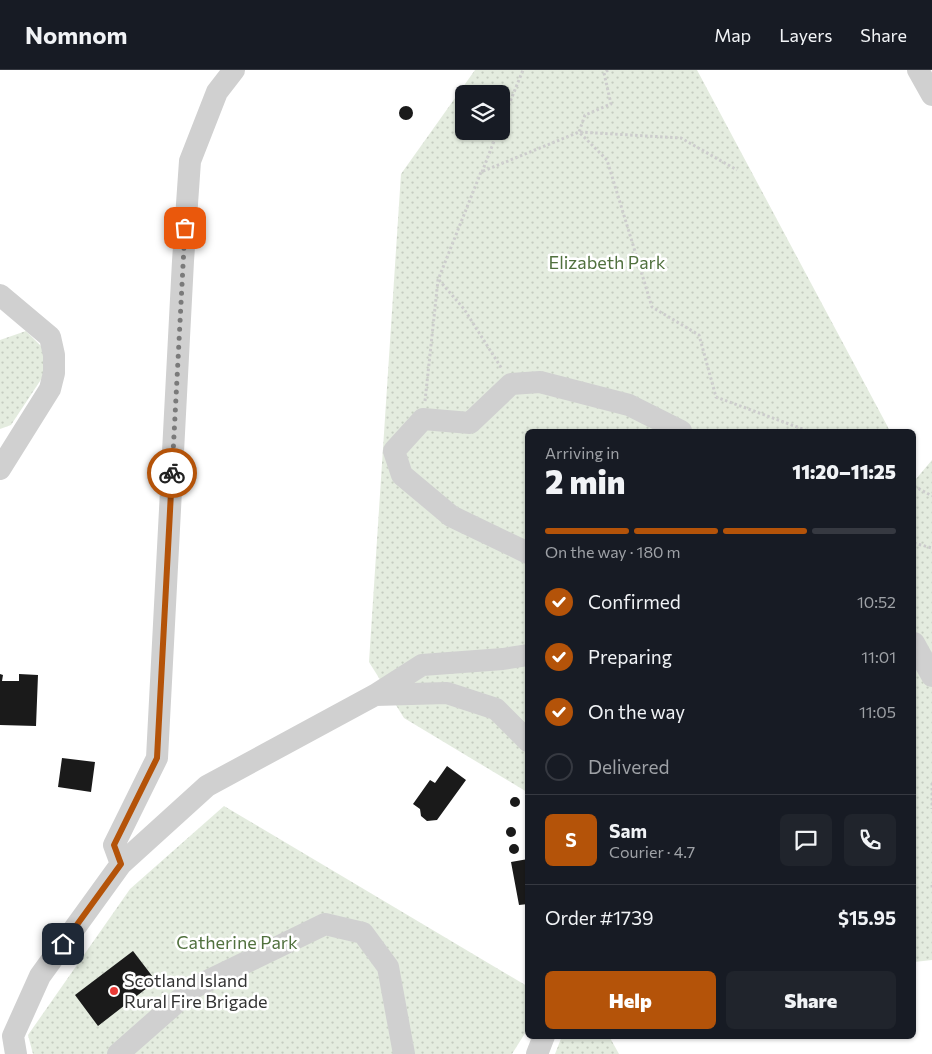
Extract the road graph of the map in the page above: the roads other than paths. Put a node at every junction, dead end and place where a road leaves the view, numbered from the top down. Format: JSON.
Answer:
{"nodes":[{"id":1,"x":234,"y":70,"type":"edge"},
{"id":2,"x":918,"y":70,"type":"edge"},
{"id":3,"x":932,"y":95,"type":"edge"},
{"id":4,"x":0,"y":295,"type":"edge"},
{"id":5,"x":678,"y":429,"type":"edge"},
{"id":6,"x":0,"y":469,"type":"edge"},
{"id":7,"x":525,"y":552,"type":"edge"},
{"id":8,"x":916,"y":647,"type":"edge"},
{"id":9,"x":525,"y":655,"type":"edge"},
{"id":10,"x":932,"y":676,"type":"edge"},
{"id":11,"x":374,"y":695,"type":"junction"},
{"id":12,"x":525,"y":738,"type":"edge"},
{"id":13,"x":121,"y":864,"type":"junction"},
{"id":14,"x":543,"y":1039,"type":"edge"},
{"id":15,"x":16,"y":1054,"type":"edge"},
{"id":16,"x":118,"y":1054,"type":"edge"},
{"id":17,"x":404,"y":1054,"type":"edge"},
{"id":18,"x":537,"y":1054,"type":"edge"}],
"edges":[{"from":1,"to":13,"type":"street"},
{"from":2,"to":3,"type":"street"},
{"from":4,"to":6,"type":"street"},
{"from":5,"to":7,"type":"street"},
{"from":8,"to":10,"type":"street"},
{"from":9,"to":11,"type":"street"},
{"from":11,"to":12,"type":"street"},
{"from":11,"to":13,"type":"street"},
{"from":13,"to":15,"type":"street"},
{"from":14,"to":18,"type":"street"},
{"from":16,"to":17,"type":"street"}]}
